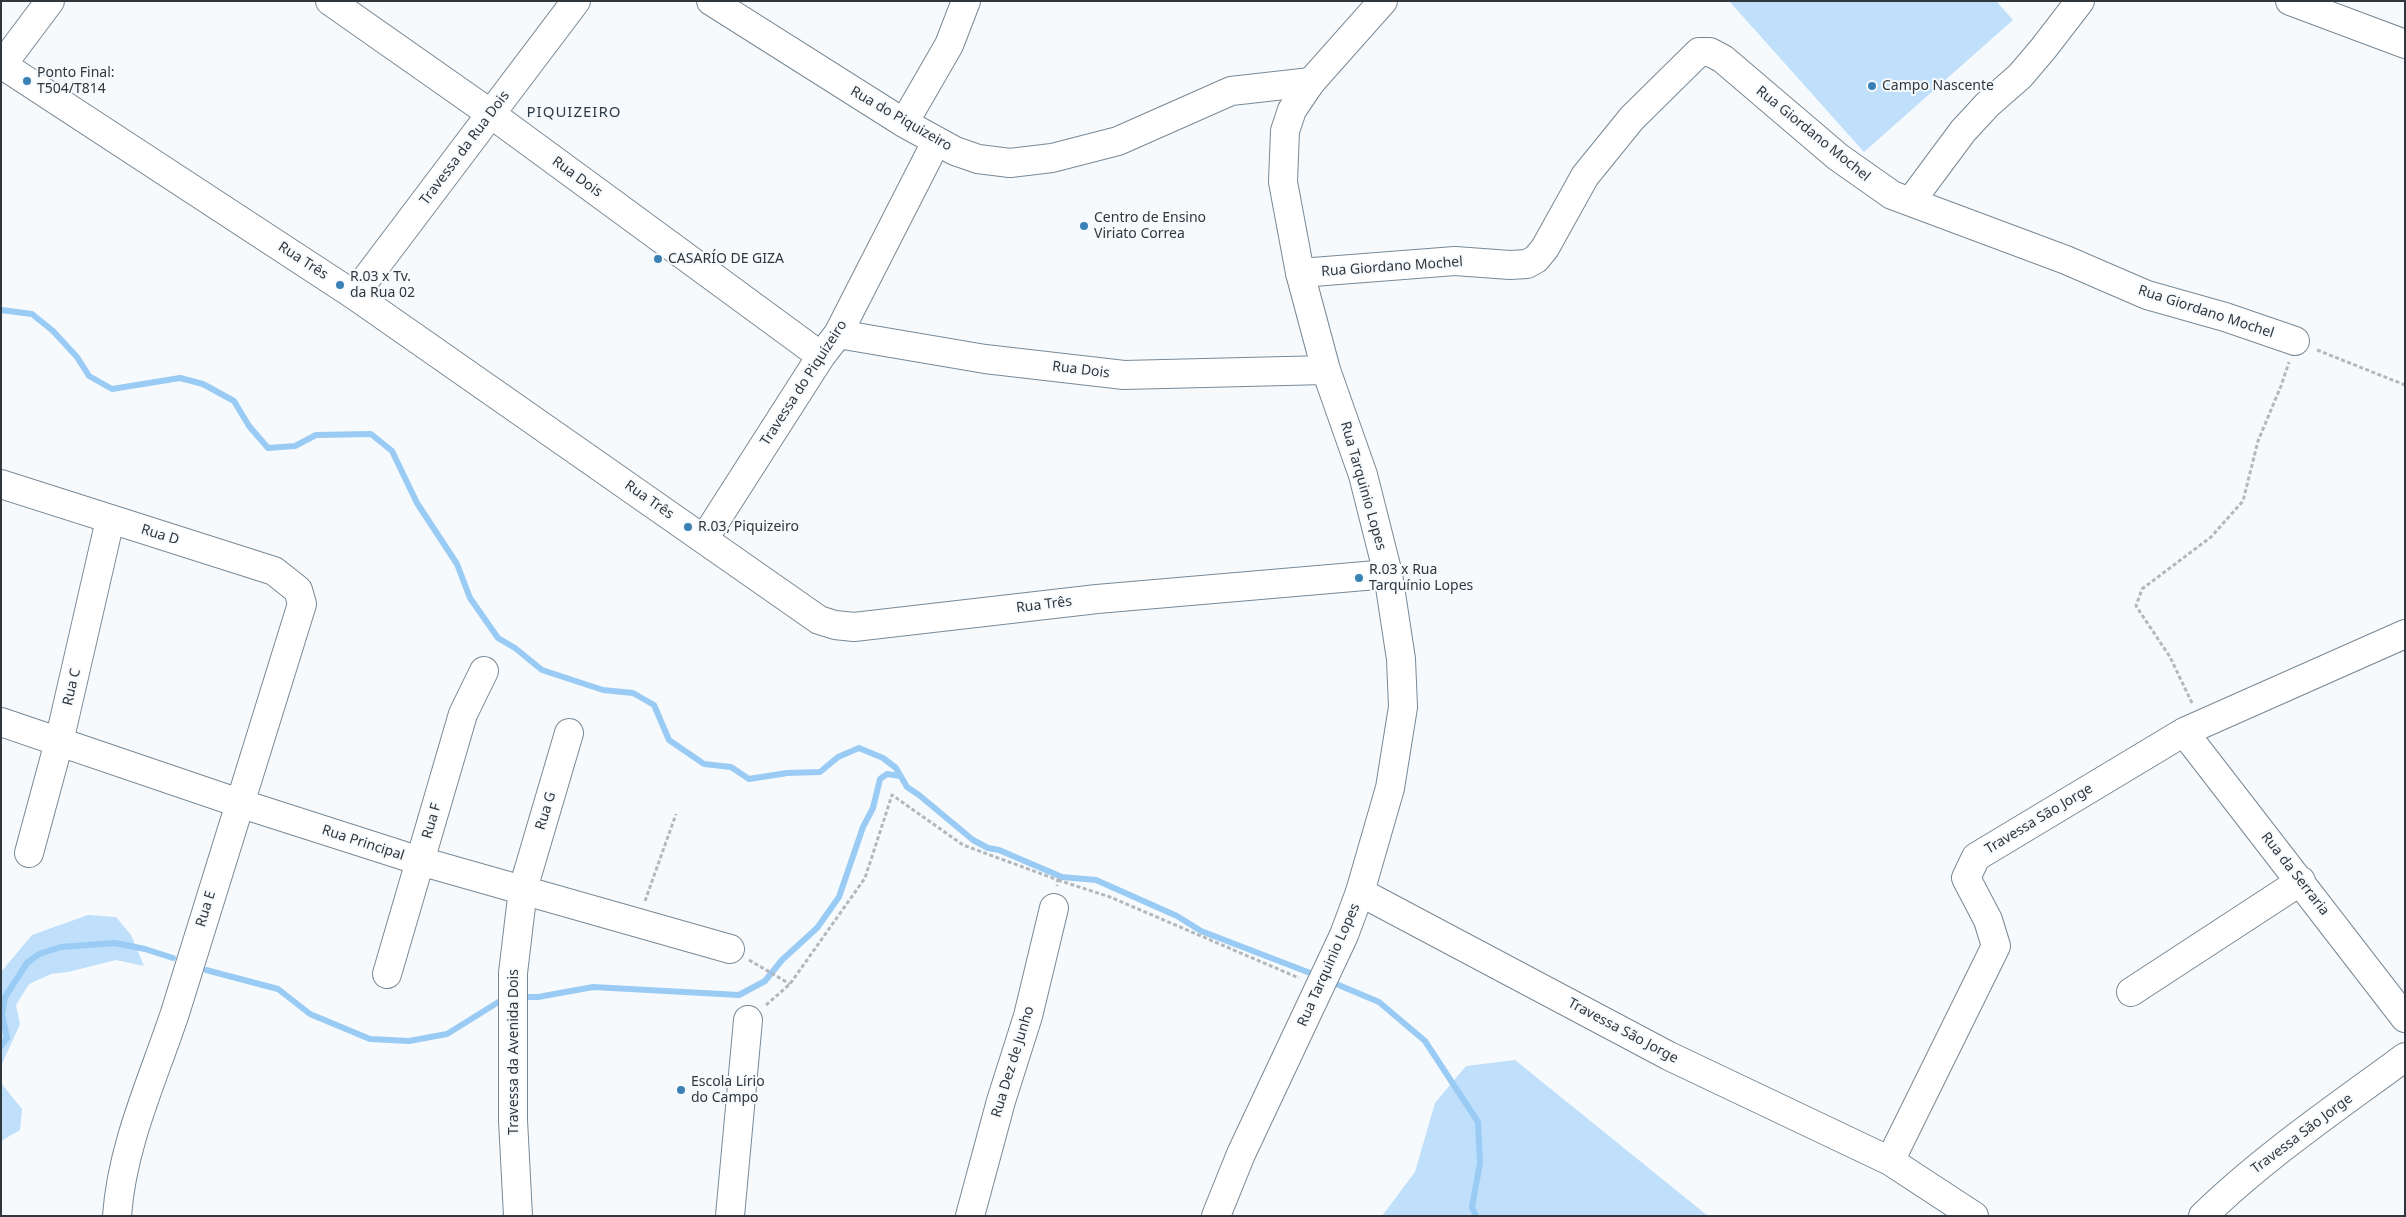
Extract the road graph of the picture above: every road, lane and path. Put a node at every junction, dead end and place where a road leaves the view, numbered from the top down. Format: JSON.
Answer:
{"nodes":[{"id":1,"x":50,"y":1,"type":"edge"},
{"id":2,"x":330,"y":1,"type":"edge"},
{"id":3,"x":576,"y":1,"type":"edge"},
{"id":4,"x":710,"y":1,"type":"edge"},
{"id":5,"x":966,"y":1,"type":"edge"},
{"id":6,"x":1383,"y":1,"type":"edge"},
{"id":7,"x":2080,"y":1,"type":"edge"},
{"id":8,"x":2290,"y":1,"type":"edge"},
{"id":9,"x":2405,"y":44,"type":"edge"},
{"id":10,"x":2,"y":64,"type":"edge"},
{"id":11,"x":1311,"y":82,"type":"junction"},
{"id":12,"x":491,"y":114,"type":"junction"},
{"id":13,"x":904,"y":123,"type":"junction"},
{"id":14,"x":936,"y":142,"type":"junction"},
{"id":15,"x":1911,"y":201,"type":"junction"},
{"id":16,"x":1300,"y":273,"type":"junction"},
{"id":17,"x":354,"y":295,"type":"junction"},
{"id":18,"x":838,"y":334,"type":"junction"},
{"id":19,"x":2295,"y":341,"type":"junction"},
{"id":20,"x":821,"y":356,"type":"junction"},
{"id":21,"x":1326,"y":370,"type":"junction"},
{"id":22,"x":2405,"y":385,"type":"edge"},
{"id":23,"x":1,"y":484,"type":"edge"},
{"id":24,"x":110,"y":520,"type":"junction"},
{"id":25,"x":704,"y":539,"type":"junction"},
{"id":26,"x":1388,"y":574,"type":"junction"},
{"id":27,"x":302,"y":604,"type":"joint"},
{"id":28,"x":2405,"y":634,"type":"edge"},
{"id":29,"x":484,"y":671,"type":"dead end"},
{"id":30,"x":1,"y":722,"type":"edge"},
{"id":31,"x":2193,"y":728,"type":"junction"},
{"id":32,"x":569,"y":734,"type":"dead end"},
{"id":33,"x":59,"y":742,"type":"junction"},
{"id":34,"x":239,"y":804,"type":"junction"},
{"id":35,"x":676,"y":814,"type":"dead end"},
{"id":36,"x":29,"y":853,"type":"dead end"},
{"id":37,"x":420,"y":861,"type":"junction"},
{"id":38,"x":1058,"y":880,"type":"junction"},
{"id":39,"x":2301,"y":881,"type":"junction"},
{"id":40,"x":522,"y":889,"type":"junction"},
{"id":41,"x":1360,"y":892,"type":"junction"},
{"id":42,"x":1054,"y":908,"type":"joint"},
{"id":43,"x":637,"y":922,"type":"junction"},
{"id":44,"x":730,"y":950,"type":"dead end"},
{"id":45,"x":759,"y":966,"type":"dead end"},
{"id":46,"x":387,"y":974,"type":"dead end"},
{"id":47,"x":1323,"y":980,"type":"junction"},
{"id":48,"x":790,"y":984,"type":"junction"},
{"id":49,"x":2131,"y":992,"type":"dead end"},
{"id":50,"x":2405,"y":1018,"type":"edge"},
{"id":51,"x":748,"y":1020,"type":"joint"},
{"id":52,"x":2405,"y":1057,"type":"edge"},
{"id":53,"x":1890,"y":1161,"type":"junction"},
{"id":54,"x":1938,"y":1190,"type":"junction"},
{"id":55,"x":117,"y":1216,"type":"edge"},
{"id":56,"x":518,"y":1216,"type":"edge"},
{"id":57,"x":730,"y":1216,"type":"edge"},
{"id":58,"x":970,"y":1216,"type":"edge"},
{"id":59,"x":1216,"y":1216,"type":"edge"},
{"id":60,"x":1949,"y":1216,"type":"edge"},
{"id":61,"x":1974,"y":1216,"type":"edge"},
{"id":62,"x":2203,"y":1216,"type":"edge"}],
"edges":[{"from":1,"to":10,"type":"street"},
{"from":2,"to":12,"type":"street","name":"Rua Dois"},
{"from":3,"to":12,"type":"street","name":"Travessa da Rua Dois"},
{"from":4,"to":13,"type":"street","name":"Rua do Piquizeiro"},
{"from":5,"to":13,"type":"street"},
{"from":6,"to":11,"type":"street","name":"Rua Tarquinio Lopes"},
{"from":7,"to":15,"type":"street"},
{"from":8,"to":9,"type":"street"},
{"from":10,"to":17,"type":"street","name":"Rua Três"},
{"from":11,"to":14,"type":"street","name":"Rua do Piquizeiro"},
{"from":11,"to":16,"type":"street","name":"Rua Tarquinio Lopes"},
{"from":12,"to":17,"type":"street","name":"Travessa da Rua Dois"},
{"from":12,"to":20,"type":"street","name":"Rua Dois"},
{"from":13,"to":14,"type":"street","name":"Rua do Piquizeiro"},
{"from":14,"to":18,"type":"street","name":"Travessa do Piquizeiro"},
{"from":15,"to":16,"type":"street","name":"Rua Giordano Mochel"},
{"from":15,"to":19,"type":"street","name":"Rua Giordano Mochel"},
{"from":16,"to":21,"type":"street","name":"Rua Tarquinio Lopes"},
{"from":17,"to":25,"type":"street","name":"Rua Três"},
{"from":18,"to":20,"type":"street","name":"Travessa do Piquizeiro"},
{"from":18,"to":21,"type":"street","name":"Rua Dois"},
{"from":19,"to":22,"type":"path"},
{"from":19,"to":31,"type":"path"},
{"from":20,"to":25,"type":"street","name":"Travessa do Piquizeiro"},
{"from":21,"to":26,"type":"street","name":"Rua Tarquinio Lopes"},
{"from":23,"to":24,"type":"street","name":"Rua D"},
{"from":24,"to":27,"type":"street","name":"Rua D"},
{"from":24,"to":33,"type":"street","name":"Rua C"},
{"from":25,"to":26,"type":"street","name":"Rua Três"},
{"from":26,"to":41,"type":"street","name":"Rua Tarquinio Lopes"},
{"from":27,"to":34,"type":"street","name":"Rua E"},
{"from":28,"to":31,"type":"street","name":"Travessa São Jorge"},
{"from":29,"to":37,"type":"street","name":"Rua F"},
{"from":30,"to":33,"type":"street","name":"Rua Principal"},
{"from":31,"to":39,"type":"street","name":"Rua da Serraria"},
{"from":31,"to":53,"type":"street","name":"Travessa São Jorge"},
{"from":32,"to":40,"type":"street","name":"Rua G"},
{"from":33,"to":34,"type":"street","name":"Rua Principal"},
{"from":33,"to":36,"type":"street","name":"Rua C"},
{"from":34,"to":37,"type":"street","name":"Rua Principal"},
{"from":34,"to":55,"type":"street","name":"Rua E"},
{"from":35,"to":43,"type":"path"},
{"from":37,"to":40,"type":"street","name":"Rua Principal"},
{"from":37,"to":46,"type":"street","name":"Rua F"},
{"from":38,"to":42,"type":"path"},
{"from":38,"to":47,"type":"path"},
{"from":38,"to":48,"type":"path"},
{"from":39,"to":49,"type":"street"},
{"from":39,"to":50,"type":"street","name":"Rua da Serraria"},
{"from":40,"to":43,"type":"street","name":"Rua Principal"},
{"from":40,"to":56,"type":"street","name":"Travessa da Avenida Dois"},
{"from":41,"to":47,"type":"street","name":"Rua Tarquinio Lopes"},
{"from":41,"to":53,"type":"street","name":"Travessa São Jorge"},
{"from":42,"to":58,"type":"street","name":"Rua Dez de Junho"},
{"from":43,"to":44,"type":"street","name":"Rua Principal"},
{"from":45,"to":48,"type":"path"},
{"from":47,"to":59,"type":"street","name":"Rua Tarquinio Lopes"},
{"from":48,"to":51,"type":"path"},
{"from":51,"to":57,"type":"street"},
{"from":52,"to":62,"type":"street","name":"Travessa São Jorge"},
{"from":53,"to":54,"type":"street","name":"Travessa São Jorge"},
{"from":54,"to":60,"type":"street"},
{"from":54,"to":61,"type":"street","name":"Travessa São Jorge"}]}
